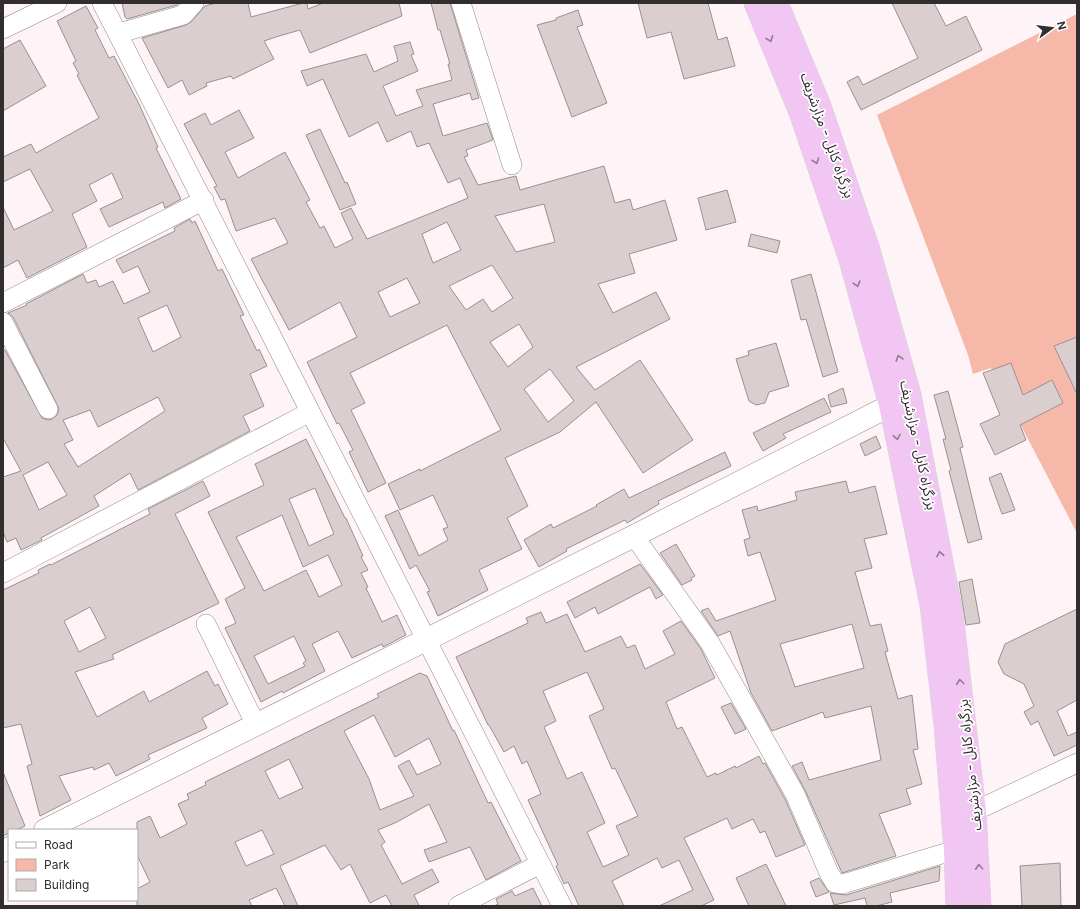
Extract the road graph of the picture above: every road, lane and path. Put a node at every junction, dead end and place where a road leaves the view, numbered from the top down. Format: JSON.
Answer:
{"nodes":[{"id":1,"x":57,"y":3,"type":"edge"},
{"id":2,"x":102,"y":3,"type":"edge"},
{"id":3,"x":194,"y":3,"type":"edge"},
{"id":4,"x":461,"y":3,"type":"edge"},
{"id":5,"x":755,"y":3,"type":"edge"},
{"id":6,"x":779,"y":4,"type":"edge"},
{"id":7,"x":3,"y":29,"type":"edge"},
{"id":8,"x":119,"y":33,"type":"junction"},
{"id":9,"x":512,"y":165,"type":"dead end"},
{"id":10,"x":204,"y":200,"type":"junction"},
{"id":11,"x":3,"y":303,"type":"edge"},
{"id":12,"x":3,"y":322,"type":"edge"},
{"id":13,"x":910,"y":396,"type":"junction"},
{"id":14,"x":890,"y":405,"type":"junction"},
{"id":15,"x":48,"y":409,"type":"dead end"},
{"id":16,"x":310,"y":412,"type":"junction"},
{"id":17,"x":634,"y":536,"type":"junction"},
{"id":18,"x":3,"y":573,"type":"edge"},
{"id":19,"x":206,"y":624,"type":"dead end"},
{"id":20,"x":426,"y":639,"type":"junction"},
{"id":21,"x":256,"y":724,"type":"junction"},
{"id":22,"x":1077,"y":764,"type":"edge"},
{"id":23,"x":975,"y":811,"type":"junction"},
{"id":24,"x":47,"y":829,"type":"edge"},
{"id":25,"x":955,"y":850,"type":"junction"},
{"id":26,"x":540,"y":864,"type":"junction"},
{"id":27,"x":458,"y":906,"type":"edge"},
{"id":28,"x":562,"y":906,"type":"edge"},
{"id":29,"x":957,"y":906,"type":"edge"},
{"id":30,"x":980,"y":906,"type":"edge"}],
"edges":[{"from":1,"to":7,"type":"street"},
{"from":2,"to":8,"type":"street"},
{"from":3,"to":8,"type":"street"},
{"from":4,"to":9,"type":"street"},
{"from":5,"to":14,"type":"highway","name":"بزرگراه کابل - مزارشریف","one_way":true},
{"from":13,"to":6,"type":"highway","name":"بزرگراه کابل - مزارشریف","one_way":true},
{"from":8,"to":10,"type":"street"},
{"from":10,"to":11,"type":"street"},
{"from":10,"to":16,"type":"street"},
{"from":12,"to":15,"type":"street"},
{"from":13,"to":14,"type":"street"},
{"from":23,"to":13,"type":"highway","name":"بزرگراه کابل - مزارشریف","one_way":true},
{"from":14,"to":17,"type":"street"},
{"from":14,"to":25,"type":"highway","name":"بزرگراه کابل - مزارشریف","one_way":true},
{"from":16,"to":18,"type":"street"},
{"from":16,"to":20,"type":"street"},
{"from":17,"to":20,"type":"street"},
{"from":17,"to":25,"type":"street"},
{"from":19,"to":21,"type":"street"},
{"from":20,"to":21,"type":"street"},
{"from":20,"to":26,"type":"street"},
{"from":21,"to":24,"type":"street"},
{"from":22,"to":23,"type":"street"},
{"from":30,"to":23,"type":"highway","name":"بزرگراه کابل - مزارشریف","one_way":true},
{"from":25,"to":29,"type":"highway","name":"بزرگراه کابل - مزارشریف"},
{"from":26,"to":27,"type":"street"},
{"from":26,"to":28,"type":"street"}]}
